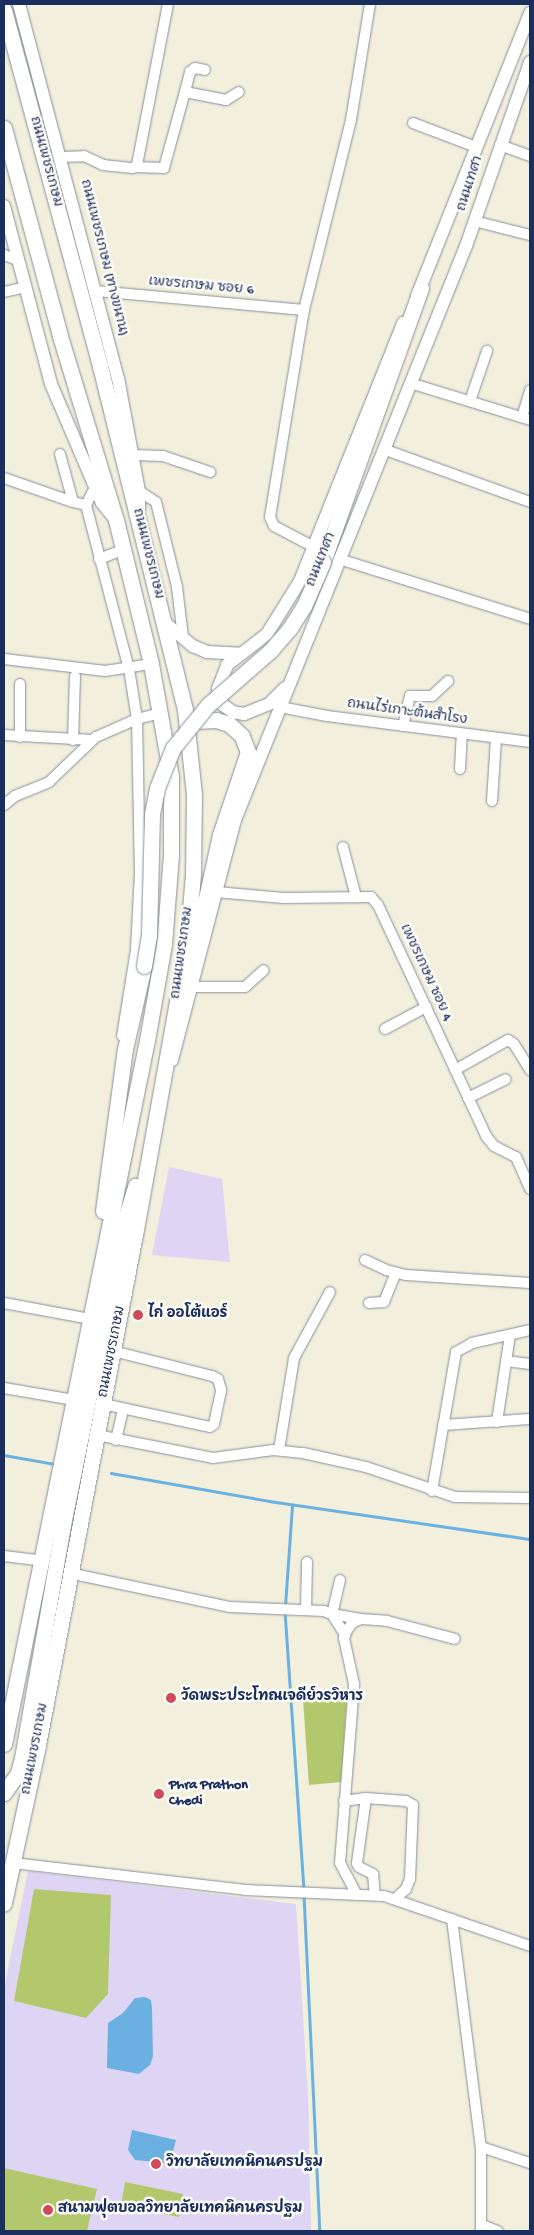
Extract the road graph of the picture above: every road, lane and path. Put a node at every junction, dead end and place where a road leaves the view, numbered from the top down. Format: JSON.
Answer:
{"nodes":[{"id":1,"x":20,"y":4,"type":"edge"},
{"id":2,"x":168,"y":4,"type":"edge"},
{"id":3,"x":370,"y":4,"type":"edge"},
{"id":4,"x":4,"y":10,"type":"edge"},
{"id":5,"x":530,"y":13,"type":"edge"},
{"id":6,"x":512,"y":55,"type":"junction"},
{"id":7,"x":530,"y":61,"type":"edge"},
{"id":8,"x":205,"y":70,"type":"dead end"},
{"id":9,"x":528,"y":77,"type":"edge"},
{"id":10,"x":185,"y":92,"type":"junction"},
{"id":11,"x":239,"y":92,"type":"dead end"},
{"id":12,"x":488,"y":116,"type":"junction"},
{"id":13,"x":413,"y":123,"type":"dead end"},
{"id":14,"x":507,"y":124,"type":"junction"},
{"id":15,"x":4,"y":128,"type":"edge"},
{"id":16,"x":500,"y":145,"type":"junction"},
{"id":17,"x":476,"y":146,"type":"junction"},
{"id":18,"x":530,"y":156,"type":"edge"},
{"id":19,"x":61,"y":157,"type":"junction"},
{"id":20,"x":134,"y":167,"type":"junction"},
{"id":21,"x":4,"y":206,"type":"edge"},
{"id":22,"x":474,"y":221,"type":"junction"},
{"id":23,"x":530,"y":235,"type":"edge"},
{"id":24,"x":4,"y":255,"type":"edge"},
{"id":25,"x":18,"y":260,"type":"junction"},
{"id":26,"x":25,"y":287,"type":"junction"},
{"id":27,"x":421,"y":288,"type":"junction"},
{"id":28,"x":96,"y":291,"type":"junction"},
{"id":29,"x":4,"y":292,"type":"edge"},
{"id":30,"x":304,"y":310,"type":"junction"},
{"id":31,"x":487,"y":351,"type":"dead end"},
{"id":32,"x":410,"y":383,"type":"junction"},
{"id":33,"x":530,"y":390,"type":"edge"},
{"id":34,"x":470,"y":401,"type":"junction"},
{"id":35,"x":526,"y":418,"type":"edge"},
{"id":36,"x":383,"y":449,"type":"junction"},
{"id":37,"x":60,"y":454,"type":"dead end"},
{"id":38,"x":132,"y":455,"type":"junction"},
{"id":39,"x":210,"y":472,"type":"dead end"},
{"id":40,"x":4,"y":478,"type":"edge"},
{"id":41,"x":95,"y":487,"type":"junction"},
{"id":42,"x":139,"y":492,"type":"junction"},
{"id":43,"x":72,"y":502,"type":"junction"},
{"id":44,"x":530,"y":502,"type":"edge"},
{"id":45,"x":86,"y":506,"type":"junction"},
{"id":46,"x":116,"y":520,"type":"junction"},
{"id":47,"x":139,"y":522,"type":"junction"},
{"id":48,"x":314,"y":548,"type":"junction"},
{"id":49,"x":123,"y":550,"type":"junction"},
{"id":50,"x":339,"y":559,"type":"junction"},
{"id":51,"x":99,"y":560,"type":"junction"},
{"id":52,"x":530,"y":619,"type":"edge"},
{"id":53,"x":164,"y":622,"type":"junction"},
{"id":54,"x":183,"y":637,"type":"junction"},
{"id":55,"x":241,"y":654,"type":"junction"},
{"id":56,"x":4,"y":659,"type":"edge"},
{"id":57,"x":151,"y":664,"type":"junction"},
{"id":58,"x":129,"y":669,"type":"junction"},
{"id":59,"x":75,"y":676,"type":"dead end"},
{"id":60,"x":448,"y":681,"type":"dead end"},
{"id":61,"x":20,"y":684,"type":"dead end"},
{"id":62,"x":288,"y":686,"type":"junction"},
{"id":63,"x":280,"y":707,"type":"junction"},
{"id":64,"x":161,"y":713,"type":"junction"},
{"id":65,"x":138,"y":718,"type":"junction"},
{"id":66,"x":195,"y":721,"type":"junction"},
{"id":67,"x":403,"y":726,"type":"junction"},
{"id":68,"x":462,"y":734,"type":"junction"},
{"id":69,"x":4,"y":736,"type":"edge"},
{"id":70,"x":20,"y":737,"type":"junction"},
{"id":71,"x":72,"y":740,"type":"junction"},
{"id":72,"x":92,"y":740,"type":"junction"},
{"id":73,"x":496,"y":740,"type":"junction"},
{"id":74,"x":530,"y":742,"type":"edge"},
{"id":75,"x":460,"y":769,"type":"dead end"},
{"id":76,"x":492,"y":801,"type":"dead end"},
{"id":77,"x":4,"y":805,"type":"edge"},
{"id":78,"x":343,"y":847,"type":"dead end"},
{"id":79,"x":216,"y":892,"type":"junction"},
{"id":80,"x":356,"y":896,"type":"junction"},
{"id":81,"x":264,"y":970,"type":"dead end"},
{"id":82,"x":193,"y":987,"type":"junction"},
{"id":83,"x":426,"y":1007,"type":"junction"},
{"id":84,"x":174,"y":1016,"type":"junction"},
{"id":85,"x":384,"y":1029,"type":"dead end"},
{"id":86,"x":124,"y":1049,"type":"junction"},
{"id":87,"x":455,"y":1070,"type":"junction"},
{"id":88,"x":530,"y":1070,"type":"edge"},
{"id":89,"x":163,"y":1076,"type":"junction"},
{"id":90,"x":506,"y":1079,"type":"dead end"},
{"id":91,"x":468,"y":1098,"type":"junction"},
{"id":92,"x":156,"y":1115,"type":"junction"},
{"id":93,"x":530,"y":1189,"type":"edge"},
{"id":94,"x":365,"y":1260,"type":"dead end"},
{"id":95,"x":396,"y":1273,"type":"junction"},
{"id":96,"x":530,"y":1283,"type":"edge"},
{"id":97,"x":330,"y":1292,"type":"dead end"},
{"id":98,"x":94,"y":1302,"type":"junction"},
{"id":99,"x":4,"y":1303,"type":"edge"},
{"id":100,"x":369,"y":1303,"type":"dead end"},
{"id":101,"x":90,"y":1319,"type":"junction"},
{"id":102,"x":530,"y":1330,"type":"edge"},
{"id":103,"x":510,"y":1335,"type":"junction"},
{"id":104,"x":113,"y":1351,"type":"junction"},
{"id":105,"x":506,"y":1361,"type":"junction"},
{"id":106,"x":530,"y":1364,"type":"edge"},
{"id":107,"x":4,"y":1388,"type":"edge"},
{"id":108,"x":74,"y":1400,"type":"junction"},
{"id":109,"x":103,"y":1404,"type":"junction"},
{"id":110,"x":123,"y":1410,"type":"junction"},
{"id":111,"x":530,"y":1419,"type":"edge"},
{"id":112,"x":497,"y":1422,"type":"junction"},
{"id":113,"x":443,"y":1425,"type":"junction"},
{"id":114,"x":97,"y":1434,"type":"junction"},
{"id":115,"x":116,"y":1440,"type":"junction"},
{"id":116,"x":279,"y":1450,"type":"junction"},
{"id":117,"x":432,"y":1491,"type":"junction"},
{"id":118,"x":530,"y":1498,"type":"edge"},
{"id":119,"x":4,"y":1556,"type":"edge"},
{"id":120,"x":40,"y":1560,"type":"junction"},
{"id":121,"x":307,"y":1562,"type":"dead end"},
{"id":122,"x":69,"y":1573,"type":"junction"},
{"id":123,"x":340,"y":1580,"type":"dead end"},
{"id":124,"x":306,"y":1610,"type":"junction"},
{"id":125,"x":332,"y":1614,"type":"junction"},
{"id":126,"x":361,"y":1619,"type":"junction"},
{"id":127,"x":345,"y":1635,"type":"junction"},
{"id":128,"x":455,"y":1639,"type":"dead end"},
{"id":129,"x":4,"y":1744,"type":"edge"},
{"id":130,"x":4,"y":1794,"type":"edge"},
{"id":131,"x":366,"y":1798,"type":"junction"},
{"id":132,"x":344,"y":1801,"type":"junction"},
{"id":133,"x":13,"y":1863,"type":"junction"},
{"id":134,"x":359,"y":1867,"type":"junction"},
{"id":135,"x":349,"y":1884,"type":"junction"},
{"id":136,"x":357,"y":1895,"type":"junction"},
{"id":137,"x":375,"y":1895,"type":"junction"},
{"id":138,"x":395,"y":1900,"type":"junction"},
{"id":139,"x":4,"y":1904,"type":"edge"},
{"id":140,"x":452,"y":1919,"type":"junction"},
{"id":141,"x":530,"y":1946,"type":"edge"},
{"id":142,"x":481,"y":2146,"type":"junction"},
{"id":143,"x":530,"y":2163,"type":"edge"},
{"id":144,"x":481,"y":2228,"type":"edge"},
{"id":145,"x":498,"y":2231,"type":"edge"}],
"edges":[{"from":1,"to":19,"type":"main road","name":"ถนนเพชรเกษม (ทางขนาน)"},
{"from":2,"to":20,"type":"street"},
{"from":3,"to":30,"type":"street"},
{"from":4,"to":47,"type":"highway","name":"ถนนเพชรเกษม"},
{"from":5,"to":6,"type":"main road","name":"ถนนเทศา"},
{"from":6,"to":7,"type":"main road"},
{"from":6,"to":12,"type":"main road","name":"ถนนเทศา"},
{"from":7,"to":9,"type":"main road","name":"ถนนเทศา"},
{"from":8,"to":10,"type":"street"},
{"from":9,"to":14,"type":"main road","name":"ถนนเทศา"},
{"from":10,"to":11,"type":"street"},
{"from":10,"to":20,"type":"street"},
{"from":12,"to":14,"type":"main road"},
{"from":12,"to":17,"type":"main road","name":"ถนนเทศา"},
{"from":13,"to":17,"type":"street"},
{"from":14,"to":16,"type":"main road","name":"ถนนเทศา"},
{"from":15,"to":46,"type":"highway","name":"ถนนเพชรเกษม"},
{"from":16,"to":18,"type":"street"},
{"from":16,"to":22,"type":"main road","name":"ถนนเทศา"},
{"from":17,"to":27,"type":"main road","name":"ถนนเทศา"},
{"from":19,"to":20,"type":"street"},
{"from":19,"to":28,"type":"main road","name":"ถนนเพชรเกษม (ทางขนาน)"},
{"from":21,"to":25,"type":"main road"},
{"from":22,"to":23,"type":"street"},
{"from":22,"to":32,"type":"main road","name":"ถนนเทศา"},
{"from":24,"to":25,"type":"street"},
{"from":25,"to":26,"type":"main road"},
{"from":26,"to":29,"type":"street"},
{"from":26,"to":41,"type":"main road"},
{"from":27,"to":48,"type":"main road","name":"ถนนเทศา"},
{"from":27,"to":66,"type":"highway","bridge":true},
{"from":28,"to":30,"type":"street","name":"เพชรเกษม ซอย 6"},
{"from":28,"to":38,"type":"main road","name":"ถนนเพชรเกษม (ทางขนาน)"},
{"from":30,"to":48,"type":"street"},
{"from":31,"to":34,"type":"street"},
{"from":32,"to":34,"type":"street"},
{"from":32,"to":36,"type":"main road","name":"ถนนเทศา"},
{"from":33,"to":35,"type":"street"},
{"from":34,"to":35,"type":"street"},
{"from":36,"to":44,"type":"street"},
{"from":36,"to":50,"type":"main road","name":"ถนนเทศา"},
{"from":37,"to":43,"type":"street"},
{"from":38,"to":39,"type":"street"},
{"from":38,"to":42,"type":"main road","name":"ถนนเพชรเกษม (ทางขนาน)"},
{"from":40,"to":43,"type":"street"},
{"from":41,"to":45,"type":"street"},
{"from":41,"to":46,"type":"main road"},
{"from":42,"to":47,"type":"main road","name":"ถนนเพชรเกษม (ทางขนาน)"},
{"from":42,"to":54,"type":"street"},
{"from":43,"to":45,"type":"street"},
{"from":45,"to":51,"type":"street"},
{"from":46,"to":49,"type":"highway","name":"ถนนเพชรเกษม"},
{"from":47,"to":53,"type":"highway","name":"ถนนเพชรเกษม"},
{"from":48,"to":55,"type":"main road","name":"ถนนเทศา"},
{"from":49,"to":51,"type":"street"},
{"from":49,"to":57,"type":"highway","name":"ถนนเพชรเกษม"},
{"from":50,"to":52,"type":"street"},
{"from":50,"to":62,"type":"main road","name":"ถนนเทศา"},
{"from":51,"to":58,"type":"street"},
{"from":53,"to":54,"type":"main road"},
{"from":53,"to":84,"type":"highway","name":"ถนนเพชรเกษม"},
{"from":54,"to":55,"type":"main road"},
{"from":55,"to":62,"type":"main road","name":"ถนนเทศา"},
{"from":56,"to":58,"type":"street"},
{"from":57,"to":58,"type":"street"},
{"from":57,"to":64,"type":"highway","name":"ถนนเพชรเกษม"},
{"from":58,"to":65,"type":"street"},
{"from":59,"to":71,"type":"street"},
{"from":60,"to":67,"type":"street"},
{"from":61,"to":70,"type":"street"},
{"from":62,"to":63,"type":"main road","name":"ถนนเทศา"},
{"from":63,"to":67,"type":"street","name":"ถนนไร่เกาะต้นสำโรง"},
{"from":63,"to":79,"type":"main road","name":"ถนนเทศา"},
{"from":64,"to":65,"type":"street"},
{"from":64,"to":98,"type":"highway","name":"ถนนเพชรเกษม"},
{"from":65,"to":72,"type":"street"},
{"from":65,"to":86,"type":"street"},
{"from":66,"to":84,"type":"highway"},
{"from":66,"to":86,"type":"highway","bridge":true},
{"from":67,"to":68,"type":"street","name":"ถนนไร่เกาะต้นสำโรง"},
{"from":68,"to":73,"type":"street","name":"ถนนไร่เกาะต้นสำโรง"},
{"from":68,"to":75,"type":"street"},
{"from":69,"to":70,"type":"street"},
{"from":70,"to":71,"type":"street"},
{"from":71,"to":72,"type":"street"},
{"from":72,"to":77,"type":"street"},
{"from":73,"to":74,"type":"street","name":"ถนนไร่เกาะต้นสำโรง"},
{"from":73,"to":76,"type":"street"},
{"from":78,"to":80,"type":"street"},
{"from":79,"to":80,"type":"street","name":"เพชรเกษม ซอย 4"},
{"from":79,"to":82,"type":"main road","name":"ถนนเทศา"},
{"from":80,"to":83,"type":"street","name":"เพชรเกษม ซอย 4"},
{"from":81,"to":82,"type":"street"},
{"from":82,"to":89,"type":"main road","name":"ถนนเทศา"},
{"from":83,"to":85,"type":"street"},
{"from":83,"to":87,"type":"street","name":"เพชรเกษม ซอย 4"},
{"from":84,"to":89,"type":"highway","name":"ถนนเพชรเกษม"},
{"from":86,"to":98,"type":"highway"},
{"from":87,"to":88,"type":"street"},
{"from":87,"to":91,"type":"street","name":"เพชรเกษม ซอย 4"},
{"from":89,"to":92,"type":"highway","name":"ถนนเพชรเกษม"},
{"from":90,"to":91,"type":"street"},
{"from":91,"to":93,"type":"street","name":"เพชรเกษม ซอย 4"},
{"from":92,"to":104,"type":"highway","name":"ถนนเพชรเกษม"},
{"from":92,"to":130,"type":"highway"},
{"from":94,"to":95,"type":"street"},
{"from":95,"to":96,"type":"street"},
{"from":95,"to":100,"type":"street"},
{"from":97,"to":116,"type":"street"},
{"from":98,"to":101,"type":"highway","name":"ถนนเพชรเกษม"},
{"from":99,"to":101,"type":"street"},
{"from":101,"to":108,"type":"highway","name":"ถนนเพชรเกษม"},
{"from":102,"to":103,"type":"street"},
{"from":103,"to":105,"type":"street"},
{"from":103,"to":113,"type":"street"},
{"from":104,"to":109,"type":"highway","name":"ถนนเพชรเกษม"},
{"from":104,"to":110,"type":"street"},
{"from":105,"to":106,"type":"street"},
{"from":105,"to":112,"type":"street"},
{"from":107,"to":108,"type":"street"},
{"from":108,"to":120,"type":"highway","name":"ถนนเพชรเกษม"},
{"from":109,"to":110,"type":"street"},
{"from":109,"to":114,"type":"highway","name":"ถนนเพชรเกษม"},
{"from":110,"to":115,"type":"street"},
{"from":111,"to":112,"type":"street"},
{"from":112,"to":113,"type":"street"},
{"from":113,"to":117,"type":"street"},
{"from":114,"to":115,"type":"street"},
{"from":114,"to":122,"type":"highway","name":"ถนนเพชรเกษม"},
{"from":115,"to":116,"type":"street"},
{"from":116,"to":117,"type":"street"},
{"from":117,"to":118,"type":"street"},
{"from":119,"to":120,"type":"street"},
{"from":120,"to":129,"type":"highway","name":"ถนนเพชรเกษม"},
{"from":121,"to":124,"type":"street"},
{"from":122,"to":124,"type":"street"},
{"from":122,"to":133,"type":"highway","name":"ถนนเพชรเกษม"},
{"from":123,"to":125,"type":"street"},
{"from":124,"to":125,"type":"street"},
{"from":125,"to":126,"type":"street"},
{"from":125,"to":127,"type":"street"},
{"from":126,"to":127,"type":"street"},
{"from":126,"to":128,"type":"street"},
{"from":127,"to":132,"type":"street"},
{"from":131,"to":132,"type":"street"},
{"from":131,"to":134,"type":"street"},
{"from":131,"to":138,"type":"street"},
{"from":132,"to":135,"type":"street"},
{"from":133,"to":136,"type":"street"},
{"from":133,"to":139,"type":"highway","name":"ถนนเพชรเกษม"},
{"from":134,"to":135,"type":"street"},
{"from":134,"to":137,"type":"street"},
{"from":135,"to":136,"type":"street"},
{"from":136,"to":137,"type":"street"},
{"from":137,"to":138,"type":"street"},
{"from":138,"to":140,"type":"street"},
{"from":140,"to":141,"type":"street"},
{"from":140,"to":142,"type":"street"},
{"from":142,"to":143,"type":"street"},
{"from":142,"to":144,"type":"street"},
{"from":144,"to":145,"type":"street"}]}
